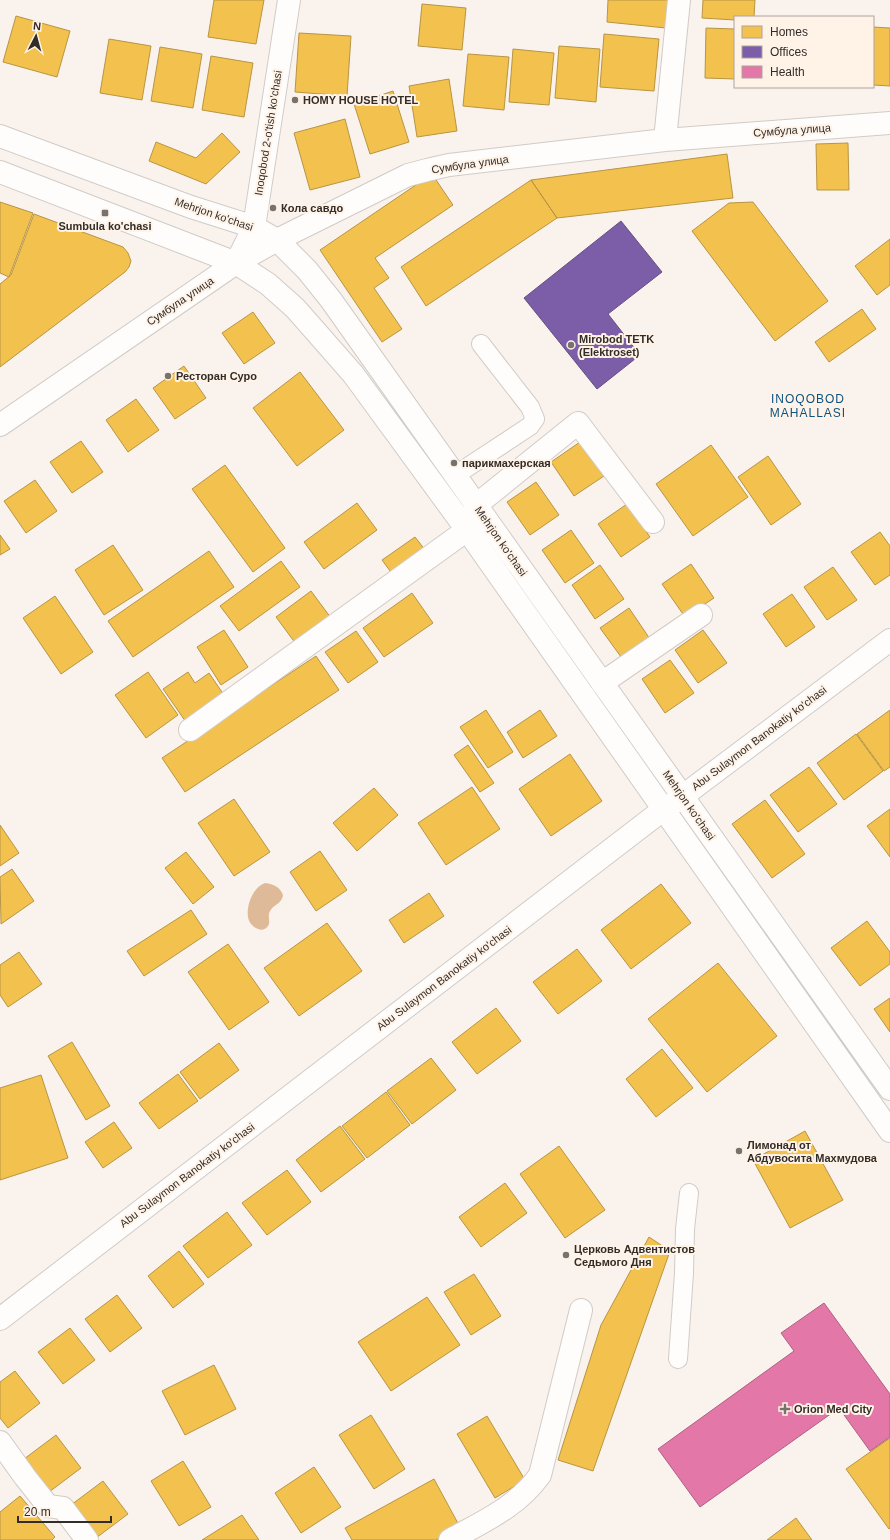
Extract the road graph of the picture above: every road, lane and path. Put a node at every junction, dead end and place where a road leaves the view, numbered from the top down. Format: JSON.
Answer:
{"nodes":[{"id":1,"x":289,"y":0,"type":"edge"},
{"id":2,"x":679,"y":0,"type":"edge"},
{"id":3,"x":890,"y":123,"type":"edge"},
{"id":4,"x":0,"y":136,"type":"edge"},
{"id":5,"x":665,"y":140,"type":"junction"},
{"id":6,"x":0,"y":172,"type":"edge"},
{"id":7,"x":254,"y":227,"type":"junction"},
{"id":8,"x":277,"y":240,"type":"junction"},
{"id":9,"x":236,"y":263,"type":"junction"},
{"id":10,"x":481,"y":344,"type":"dead end"},
{"id":11,"x":0,"y":425,"type":"edge"},
{"id":12,"x":454,"y":476,"type":"junction"},
{"id":13,"x":475,"y":506,"type":"junction"},
{"id":14,"x":653,"y":522,"type":"dead end"},
{"id":15,"x":467,"y":530,"type":"junction"},
{"id":16,"x":702,"y":614,"type":"dead end"},
{"id":17,"x":890,"y":640,"type":"edge"},
{"id":18,"x":602,"y":684,"type":"junction"},
{"id":19,"x":190,"y":730,"type":"dead end"},
{"id":20,"x":682,"y":796,"type":"junction"},
{"id":21,"x":664,"y":810,"type":"junction"},
{"id":22,"x":890,"y":1089,"type":"edge"},
{"id":23,"x":890,"y":1130,"type":"edge"},
{"id":24,"x":689,"y":1193,"type":"dead end"},
{"id":25,"x":581,"y":1310,"type":"dead end"},
{"id":26,"x":0,"y":1319,"type":"edge"},
{"id":27,"x":678,"y":1359,"type":"dead end"},
{"id":28,"x":0,"y":1442,"type":"edge"},
{"id":29,"x":87,"y":1540,"type":"edge"},
{"id":30,"x":450,"y":1540,"type":"edge"}],
"edges":[{"from":1,"to":7,"type":"street","name":"Inoqobod 2-o'tish ko'chasi"},
{"from":2,"to":5,"type":"street"},
{"from":3,"to":5,"type":"street","name":"Сумбула улица"},
{"from":4,"to":7,"type":"street","name":"Mehrjon ko'chasi"},
{"from":5,"to":8,"type":"street","name":"Сумбула улица"},
{"from":6,"to":9,"type":"street","name":"Mehrjon ko'chasi"},
{"from":7,"to":8,"type":"street","name":"Mehrjon ko'chasi"},
{"from":7,"to":9,"type":"street","name":"Inoqobod 2-o'tish ko'chasi"},
{"from":8,"to":9,"type":"street","name":"Сумбула улица"},
{"from":8,"to":12,"type":"street","name":"Mehrjon ko'chasi"},
{"from":9,"to":11,"type":"street","name":"Сумбула улица"},
{"from":9,"to":15,"type":"street","name":"Mehrjon ko'chasi"},
{"from":10,"to":12,"type":"lane"},
{"from":12,"to":13,"type":"street","name":"Mehrjon ko'chasi"},
{"from":13,"to":14,"type":"street"},
{"from":13,"to":18,"type":"street","name":"Mehrjon ko'chasi"},
{"from":15,"to":19,"type":"street"},
{"from":15,"to":21,"type":"street","name":"Mehrjon ko'chasi"},
{"from":16,"to":18,"type":"street"},
{"from":17,"to":20,"type":"street","name":"Abu Sulaymon Banokatiy ko'chasi"},
{"from":18,"to":20,"type":"street","name":"Mehrjon ko'chasi"},
{"from":20,"to":21,"type":"street","name":"Abu Sulaymon Banokatiy ko'chasi"},
{"from":20,"to":22,"type":"street","name":"Mehrjon ko'chasi"},
{"from":21,"to":23,"type":"street","name":"Mehrjon ko'chasi"},
{"from":21,"to":26,"type":"street","name":"Abu Sulaymon Banokatiy ko'chasi"},
{"from":24,"to":27,"type":"lane"},
{"from":25,"to":30,"type":"street"},
{"from":28,"to":29,"type":"street"}]}
